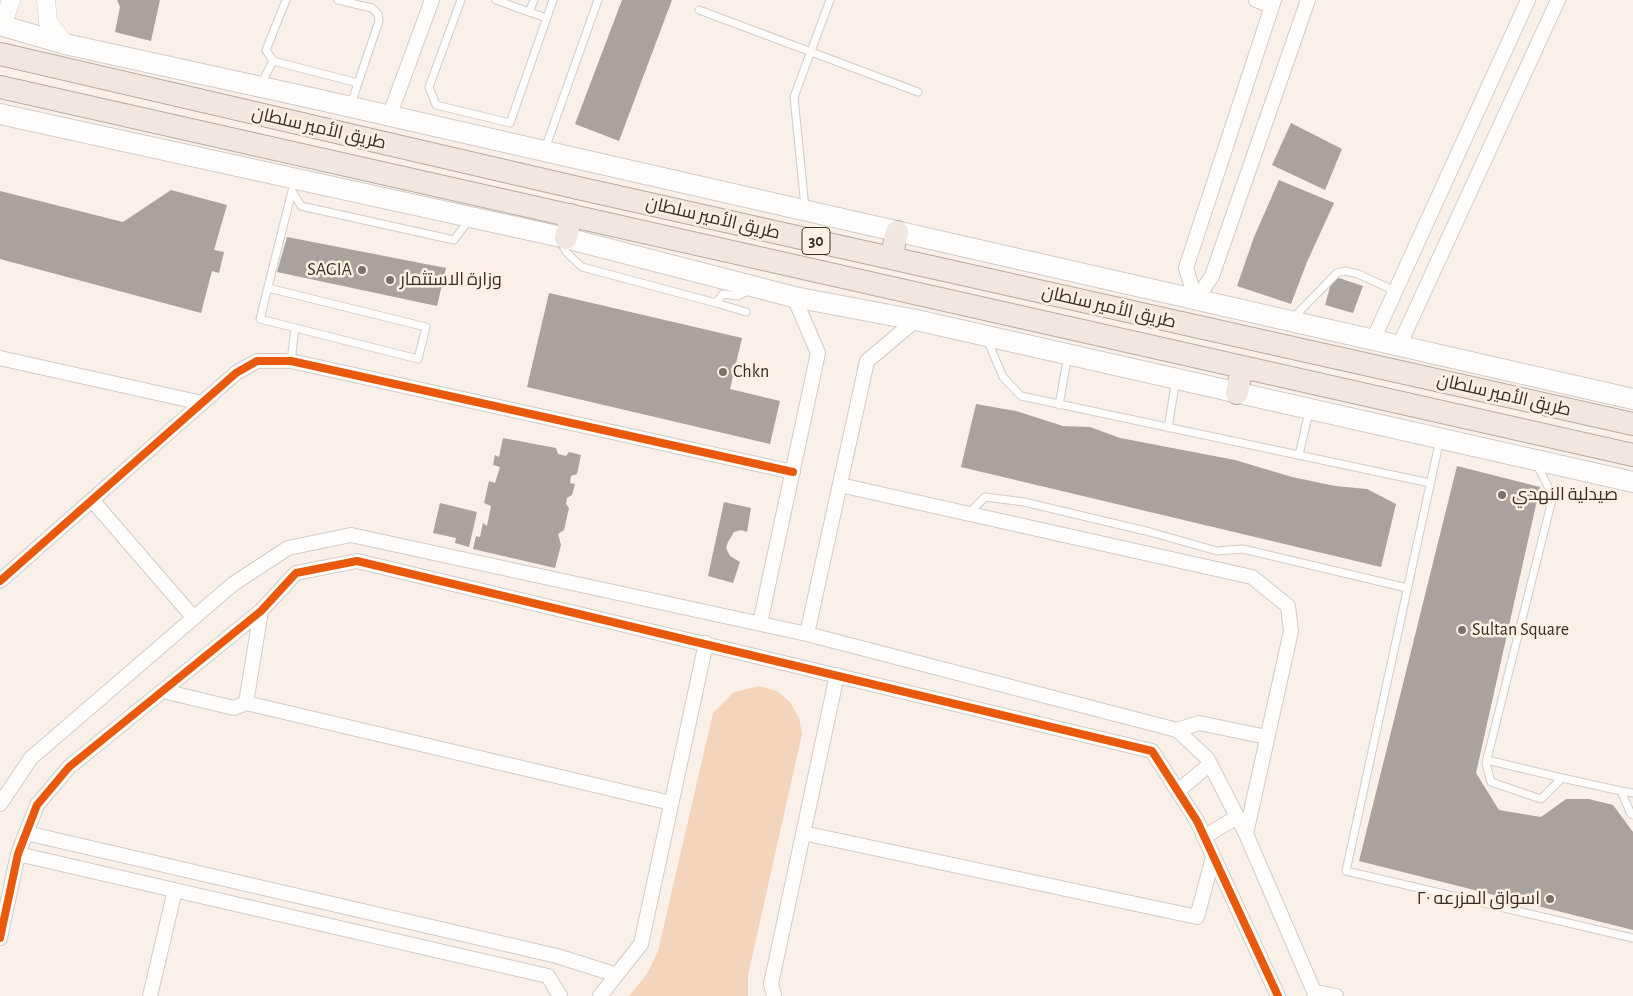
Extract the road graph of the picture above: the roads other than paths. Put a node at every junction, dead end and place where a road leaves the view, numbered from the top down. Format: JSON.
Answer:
{"nodes":[{"id":1,"x":11,"y":0,"type":"edge"},
{"id":2,"x":46,"y":0,"type":"edge"},
{"id":3,"x":286,"y":0,"type":"edge"},
{"id":4,"x":338,"y":0,"type":"edge"},
{"id":5,"x":432,"y":0,"type":"edge"},
{"id":6,"x":461,"y":0,"type":"edge"},
{"id":7,"x":496,"y":0,"type":"edge"},
{"id":8,"x":534,"y":0,"type":"edge"},
{"id":9,"x":553,"y":0,"type":"edge"},
{"id":10,"x":598,"y":0,"type":"edge"},
{"id":11,"x":830,"y":0,"type":"edge"},
{"id":12,"x":1256,"y":0,"type":"edge"},
{"id":13,"x":1308,"y":0,"type":"edge"},
{"id":14,"x":1528,"y":0,"type":"edge"},
{"id":15,"x":1558,"y":0,"type":"edge"},
{"id":16,"x":1273,"y":3,"type":"edge"},
{"id":17,"x":699,"y":10,"type":"dead end"},
{"id":18,"x":529,"y":12,"type":"junction"},
{"id":19,"x":547,"y":18,"type":"junction"},
{"id":20,"x":1,"y":26,"type":"edge"},
{"id":21,"x":64,"y":44,"type":"junction"},
{"id":22,"x":811,"y":52,"type":"junction"},
{"id":23,"x":0,"y":54,"type":"edge"},
{"id":24,"x":274,"y":60,"type":"junction"},
{"id":25,"x":358,"y":83,"type":"junction"},
{"id":26,"x":0,"y":87,"type":"edge"},
{"id":27,"x":260,"y":87,"type":"junction"},
{"id":28,"x":918,"y":92,"type":"dead end"},
{"id":29,"x":350,"y":107,"type":"junction"},
{"id":30,"x":0,"y":114,"type":"edge"},
{"id":31,"x":389,"y":117,"type":"junction"},
{"id":32,"x":544,"y":152,"type":"junction"},
{"id":33,"x":287,"y":184,"type":"junction"},
{"id":34,"x":805,"y":211,"type":"junction"},
{"id":35,"x":571,"y":215,"type":"junction"},
{"id":36,"x":470,"y":217,"type":"junction"},
{"id":37,"x":897,"y":232,"type":"junction"},
{"id":38,"x":562,"y":238,"type":"junction"},
{"id":39,"x":891,"y":258,"type":"junction"},
{"id":40,"x":755,"y":287,"type":"junction"},
{"id":41,"x":268,"y":288,"type":"junction"},
{"id":42,"x":1395,"y":291,"type":"junction"},
{"id":43,"x":794,"y":297,"type":"junction"},
{"id":44,"x":1196,"y":300,"type":"junction"},
{"id":45,"x":716,"y":303,"type":"junction"},
{"id":46,"x":746,"y":312,"type":"dead end"},
{"id":47,"x":916,"y":320,"type":"junction"},
{"id":48,"x":1290,"y":322,"type":"junction"},
{"id":49,"x":295,"y":328,"type":"junction"},
{"id":50,"x":986,"y":336,"type":"junction"},
{"id":51,"x":1372,"y":340,"type":"junction"},
{"id":52,"x":1398,"y":346,"type":"junction"},
{"id":53,"x":1068,"y":354,"type":"junction"},
{"id":54,"x":0,"y":358,"type":"edge"},
{"id":55,"x":291,"y":361,"type":"junction"},
{"id":56,"x":1242,"y":367,"type":"junction"},
{"id":57,"x":1176,"y":379,"type":"junction"},
{"id":58,"x":1237,"y":393,"type":"junction"},
{"id":59,"x":1633,"y":399,"type":"edge"},
{"id":60,"x":202,"y":403,"type":"junction"},
{"id":61,"x":1059,"y":405,"type":"junction"},
{"id":62,"x":1309,"y":409,"type":"junction"},
{"id":63,"x":1633,"y":424,"type":"edge"},
{"id":64,"x":1168,"y":428,"type":"junction"},
{"id":65,"x":1440,"y":438,"type":"junction"},
{"id":66,"x":1633,"y":455,"type":"edge"},
{"id":67,"x":1299,"y":456,"type":"junction"},
{"id":68,"x":1534,"y":459,"type":"junction"},
{"id":69,"x":793,"y":472,"type":"junction"},
{"id":70,"x":1633,"y":482,"type":"edge"},
{"id":71,"x":1430,"y":483,"type":"junction"},
{"id":72,"x":840,"y":485,"type":"junction"},
{"id":73,"x":92,"y":500,"type":"junction"},
{"id":74,"x":968,"y":514,"type":"junction"},
{"id":75,"x":0,"y":581,"type":"edge"},
{"id":76,"x":1407,"y":588,"type":"junction"},
{"id":77,"x":261,"y":611,"type":"junction"},
{"id":78,"x":193,"y":616,"type":"junction"},
{"id":79,"x":760,"y":624,"type":"junction"},
{"id":80,"x":807,"y":634,"type":"junction"},
{"id":81,"x":706,"y":643,"type":"junction"},
{"id":82,"x":837,"y":675,"type":"junction"},
{"id":83,"x":163,"y":691,"type":"junction"},
{"id":84,"x":246,"y":704,"type":"junction"},
{"id":85,"x":1177,"y":730,"type":"junction"},
{"id":86,"x":1268,"y":737,"type":"junction"},
{"id":87,"x":1487,"y":760,"type":"junction"},
{"id":88,"x":1210,"y":764,"type":"junction"},
{"id":89,"x":1562,"y":778,"type":"junction"},
{"id":90,"x":1178,"y":791,"type":"junction"},
{"id":91,"x":1621,"y":791,"type":"junction"},
{"id":92,"x":1633,"y":793,"type":"edge"},
{"id":93,"x":672,"y":803,"type":"junction"},
{"id":94,"x":0,"y":804,"type":"edge"},
{"id":95,"x":1633,"y":815,"type":"edge"},
{"id":96,"x":1237,"y":818,"type":"junction"},
{"id":97,"x":26,"y":833,"type":"junction"},
{"id":98,"x":803,"y":833,"type":"junction"},
{"id":99,"x":1246,"y":834,"type":"junction"},
{"id":100,"x":1204,"y":837,"type":"junction"},
{"id":101,"x":18,"y":854,"type":"junction"},
{"id":102,"x":1213,"y":856,"type":"junction"},
{"id":103,"x":176,"y":890,"type":"junction"},
{"id":104,"x":0,"y":938,"type":"edge"},
{"id":105,"x":1633,"y":938,"type":"edge"},
{"id":106,"x":557,"y":956,"type":"junction"},
{"id":107,"x":617,"y":975,"type":"junction"},
{"id":108,"x":548,"y":976,"type":"junction"},
{"id":109,"x":1315,"y":994,"type":"edge"},
{"id":110,"x":150,"y":996,"type":"edge"},
{"id":111,"x":560,"y":996,"type":"edge"},
{"id":112,"x":600,"y":996,"type":"edge"},
{"id":113,"x":774,"y":996,"type":"edge"},
{"id":114,"x":1278,"y":996,"type":"edge"},
{"id":115,"x":1336,"y":996,"type":"edge"}],
"edges":[{"from":1,"to":20,"type":"street"},
{"from":2,"to":21,"type":"street"},
{"from":3,"to":24,"type":"lane"},
{"from":4,"to":25,"type":"lane"},
{"from":5,"to":31,"type":"street"},
{"from":6,"to":19,"type":"lane"},
{"from":7,"to":18,"type":"lane"},
{"from":8,"to":18,"type":"lane"},
{"from":9,"to":19,"type":"lane"},
{"from":10,"to":32,"type":"lane"},
{"from":11,"to":22,"type":"lane"},
{"from":12,"to":16,"type":"street"},
{"from":13,"to":44,"type":"street"},
{"from":14,"to":42,"type":"street"},
{"from":15,"to":52,"type":"street"},
{"from":16,"to":44,"type":"street"},
{"from":17,"to":22,"type":"lane"},
{"from":18,"to":19,"type":"lane"},
{"from":20,"to":21,"type":"main road"},
{"from":21,"to":27,"type":"main road"},
{"from":22,"to":28,"type":"lane"},
{"from":22,"to":34,"type":"lane"},
{"from":23,"to":39,"type":"main road","name":"طريق الأمير سلطان","number":"30"},
{"from":24,"to":25,"type":"lane"},
{"from":24,"to":27,"type":"lane"},
{"from":25,"to":29,"type":"lane"},
{"from":26,"to":35,"type":"main road","name":"طريق الأمير سلطان","number":"30"},
{"from":27,"to":29,"type":"main road"},
{"from":29,"to":31,"type":"main road"},
{"from":30,"to":33,"type":"main road"},
{"from":31,"to":32,"type":"main road"},
{"from":32,"to":34,"type":"main road"},
{"from":33,"to":36,"type":"main road"},
{"from":33,"to":36,"type":"lane"},
{"from":33,"to":41,"type":"lane"},
{"from":34,"to":37,"type":"main road"},
{"from":35,"to":38,"type":"main road"},
{"from":35,"to":56,"type":"main road","name":"طريق الأمير سلطان","number":"30"},
{"from":36,"to":38,"type":"main road"},
{"from":37,"to":39,"type":"main road"},
{"from":37,"to":44,"type":"main road"},
{"from":38,"to":40,"type":"main road"},
{"from":38,"to":45,"type":"lane"},
{"from":39,"to":63,"type":"main road","name":"طريق الأمير سلطان","number":"30"},
{"from":40,"to":43,"type":"main road"},
{"from":40,"to":45,"type":"lane"},
{"from":41,"to":49,"type":"lane"},
{"from":41,"to":49,"type":"lane"},
{"from":42,"to":48,"type":"lane"},
{"from":42,"to":51,"type":"street"},
{"from":43,"to":47,"type":"main road"},
{"from":43,"to":69,"type":"street"},
{"from":44,"to":48,"type":"main road"},
{"from":45,"to":46,"type":"lane"},
{"from":47,"to":50,"type":"main road"},
{"from":47,"to":72,"type":"street"},
{"from":48,"to":51,"type":"main road"},
{"from":49,"to":55,"type":"lane"},
{"from":50,"to":53,"type":"main road"},
{"from":50,"to":61,"type":"lane"},
{"from":51,"to":52,"type":"main road"},
{"from":52,"to":59,"type":"main road"},
{"from":53,"to":57,"type":"main road"},
{"from":53,"to":61,"type":"lane"},
{"from":54,"to":60,"type":"street"},
{"from":55,"to":60,"type":"street"},
{"from":55,"to":69,"type":"street"},
{"from":56,"to":58,"type":"main road"},
{"from":56,"to":66,"type":"main road","name":"طريق الأمير سلطان","number":"30"},
{"from":57,"to":58,"type":"main road"},
{"from":57,"to":64,"type":"lane"},
{"from":58,"to":62,"type":"main road"},
{"from":60,"to":73,"type":"street"},
{"from":61,"to":64,"type":"lane"},
{"from":62,"to":65,"type":"main road"},
{"from":62,"to":67,"type":"lane"},
{"from":64,"to":67,"type":"lane"},
{"from":65,"to":68,"type":"main road"},
{"from":65,"to":71,"type":"lane"},
{"from":67,"to":71,"type":"lane"},
{"from":68,"to":70,"type":"main road"},
{"from":68,"to":87,"type":"lane"},
{"from":69,"to":79,"type":"street"},
{"from":71,"to":76,"type":"lane"},
{"from":72,"to":74,"type":"street"},
{"from":72,"to":80,"type":"street"},
{"from":73,"to":75,"type":"street"},
{"from":73,"to":78,"type":"street"},
{"from":74,"to":76,"type":"lane"},
{"from":74,"to":86,"type":"street"},
{"from":76,"to":105,"type":"lane"},
{"from":77,"to":81,"type":"street"},
{"from":77,"to":83,"type":"street"},
{"from":77,"to":84,"type":"street"},
{"from":78,"to":79,"type":"street"},
{"from":78,"to":94,"type":"street"},
{"from":79,"to":80,"type":"street"},
{"from":80,"to":85,"type":"street"},
{"from":81,"to":82,"type":"street"},
{"from":81,"to":93,"type":"street"},
{"from":82,"to":90,"type":"street"},
{"from":82,"to":98,"type":"street"},
{"from":83,"to":84,"type":"street"},
{"from":83,"to":97,"type":"street"},
{"from":84,"to":93,"type":"street"},
{"from":85,"to":86,"type":"street"},
{"from":85,"to":88,"type":"street"},
{"from":86,"to":99,"type":"street"},
{"from":87,"to":89,"type":"lane"},
{"from":87,"to":89,"type":"lane"},
{"from":88,"to":90,"type":"street"},
{"from":88,"to":96,"type":"street"},
{"from":89,"to":91,"type":"lane"},
{"from":90,"to":100,"type":"street"},
{"from":91,"to":92,"type":"lane"},
{"from":91,"to":95,"type":"lane"},
{"from":93,"to":107,"type":"street"},
{"from":96,"to":99,"type":"street"},
{"from":96,"to":100,"type":"street"},
{"from":97,"to":101,"type":"street"},
{"from":97,"to":106,"type":"street"},
{"from":98,"to":102,"type":"street"},
{"from":98,"to":113,"type":"street"},
{"from":99,"to":109,"type":"street"},
{"from":100,"to":102,"type":"street"},
{"from":101,"to":103,"type":"street"},
{"from":101,"to":104,"type":"street"},
{"from":102,"to":114,"type":"street"},
{"from":103,"to":108,"type":"street"},
{"from":103,"to":110,"type":"street"},
{"from":106,"to":107,"type":"street"},
{"from":106,"to":108,"type":"street"},
{"from":107,"to":112,"type":"street"},
{"from":108,"to":111,"type":"street"},
{"from":109,"to":115,"type":"street"}]}
